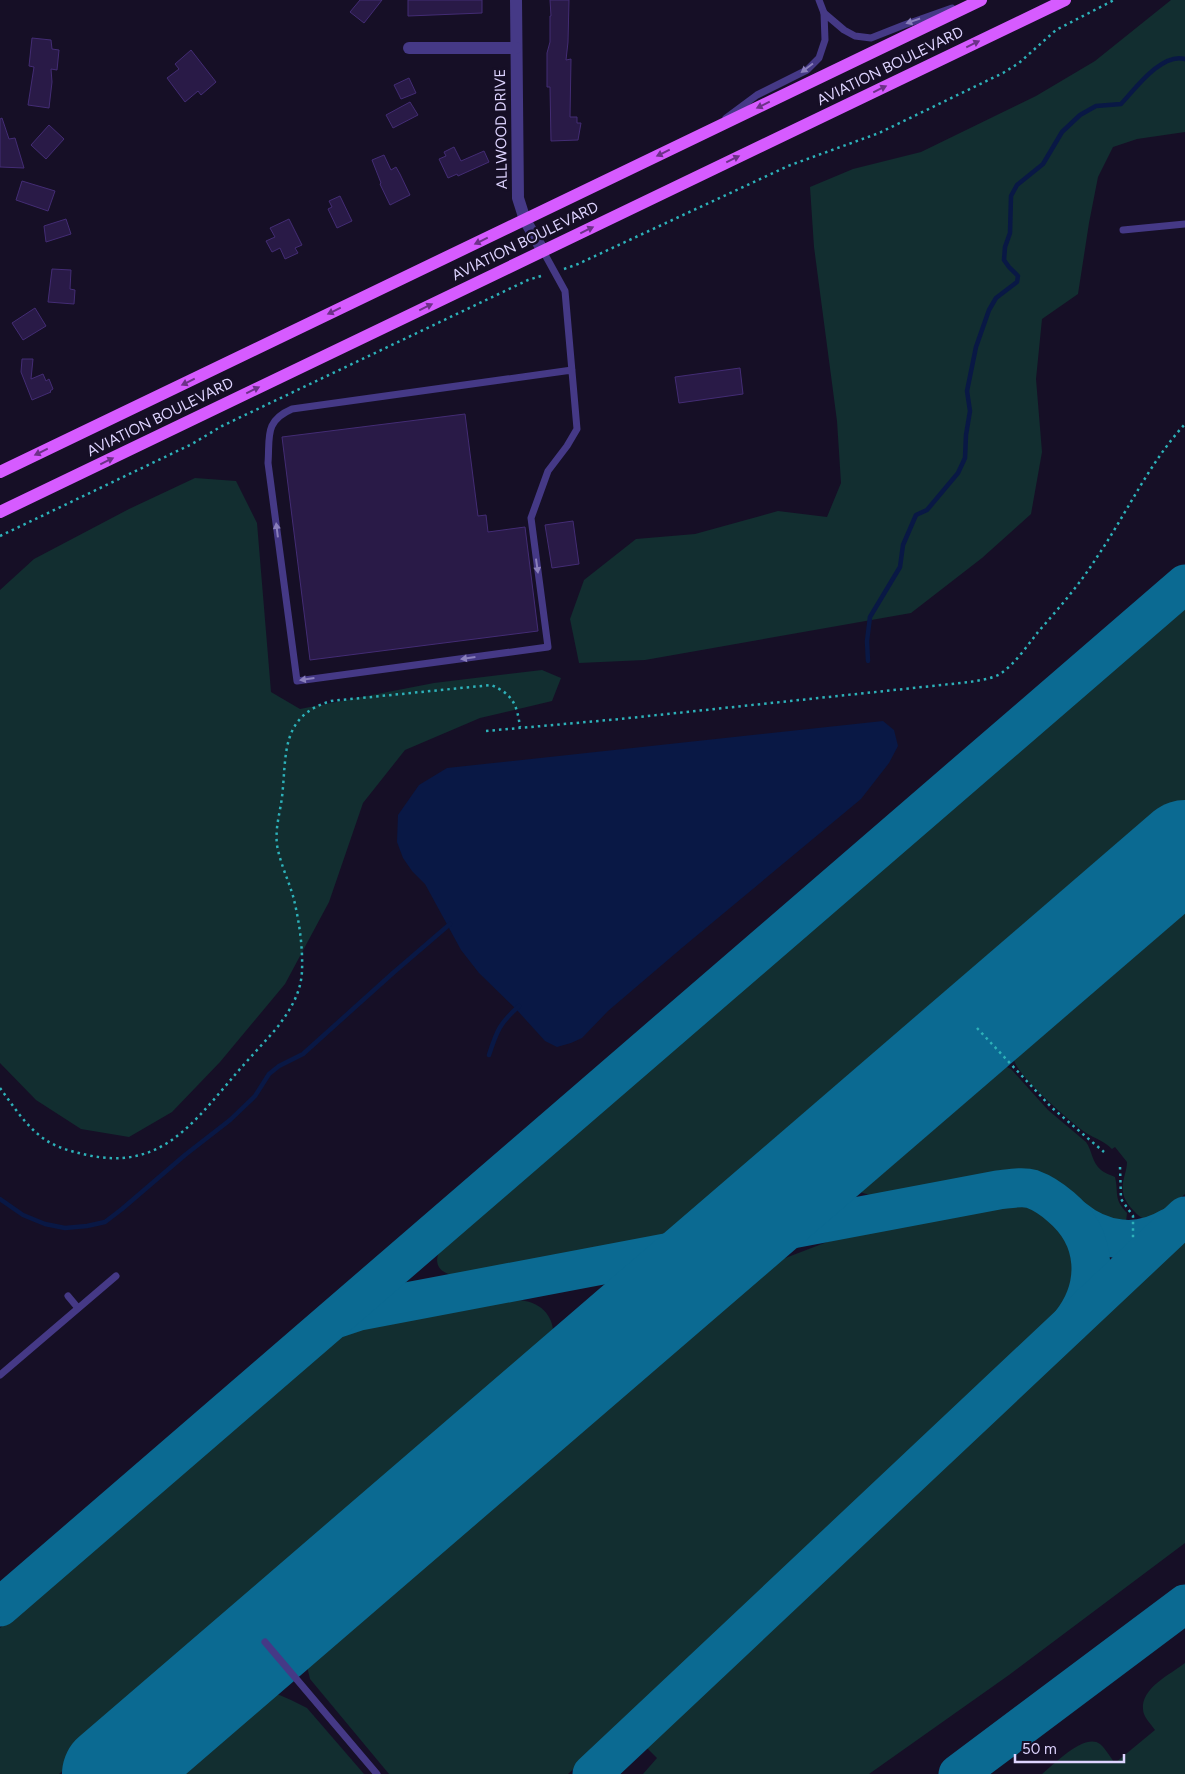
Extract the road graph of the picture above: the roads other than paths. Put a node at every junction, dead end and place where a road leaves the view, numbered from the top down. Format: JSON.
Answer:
{"nodes":[{"id":1,"x":516,"y":0,"type":"edge"},
{"id":2,"x":819,"y":0,"type":"edge"},
{"id":3,"x":976,"y":0,"type":"edge"},
{"id":4,"x":980,"y":0,"type":"edge"},
{"id":5,"x":1065,"y":0,"type":"edge"},
{"id":6,"x":824,"y":13,"type":"junction"},
{"id":7,"x":409,"y":48,"type":"dead end"},
{"id":8,"x":516,"y":48,"type":"junction"},
{"id":9,"x":706,"y":132,"type":"junction"},
{"id":10,"x":525,"y":220,"type":"junction"},
{"id":11,"x":1185,"y":224,"type":"edge"},
{"id":12,"x":1122,"y":230,"type":"dead end"},
{"id":13,"x":543,"y":251,"type":"junction"},
{"id":14,"x":572,"y":370,"type":"junction"},
{"id":15,"x":0,"y":472,"type":"edge"},
{"id":16,"x":0,"y":512,"type":"edge"},
{"id":17,"x":116,"y":1276,"type":"dead end"},
{"id":18,"x":68,"y":1296,"type":"dead end"},
{"id":19,"x":78,"y":1308,"type":"junction"},
{"id":20,"x":0,"y":1376,"type":"edge"},
{"id":21,"x":265,"y":1642,"type":"dead end"},
{"id":22,"x":377,"y":1774,"type":"edge"}],
"edges":[{"from":1,"to":8,"type":"street","name":"ALLWOOD DRIVE"},
{"from":2,"to":6,"type":"lane"},
{"from":3,"to":6,"type":"lane","one_way":true},
{"from":4,"to":9,"type":"main road","name":"AVIATION BOULEVARD","one_way":true},
{"from":13,"to":5,"type":"main road","name":"AVIATION BOULEVARD","one_way":true},
{"from":6,"to":9,"type":"lane","one_way":true},
{"from":7,"to":8,"type":"street"},
{"from":8,"to":10,"type":"street","name":"ALLWOOD DRIVE"},
{"from":9,"to":10,"type":"main road","name":"AVIATION BOULEVARD","one_way":true},
{"from":10,"to":13,"type":"street","name":"ALLWOOD DRIVE"},
{"from":10,"to":15,"type":"main road","name":"AVIATION BOULEVARD","one_way":true},
{"from":11,"to":12,"type":"lane"},
{"from":13,"to":14,"type":"lane"},
{"from":16,"to":13,"type":"main road","name":"AVIATION BOULEVARD","one_way":true},
{"from":14,"to":14,"type":"lane","one_way":true},
{"from":17,"to":19,"type":"lane"},
{"from":18,"to":19,"type":"lane"},
{"from":19,"to":20,"type":"lane"},
{"from":21,"to":22,"type":"lane"}]}
